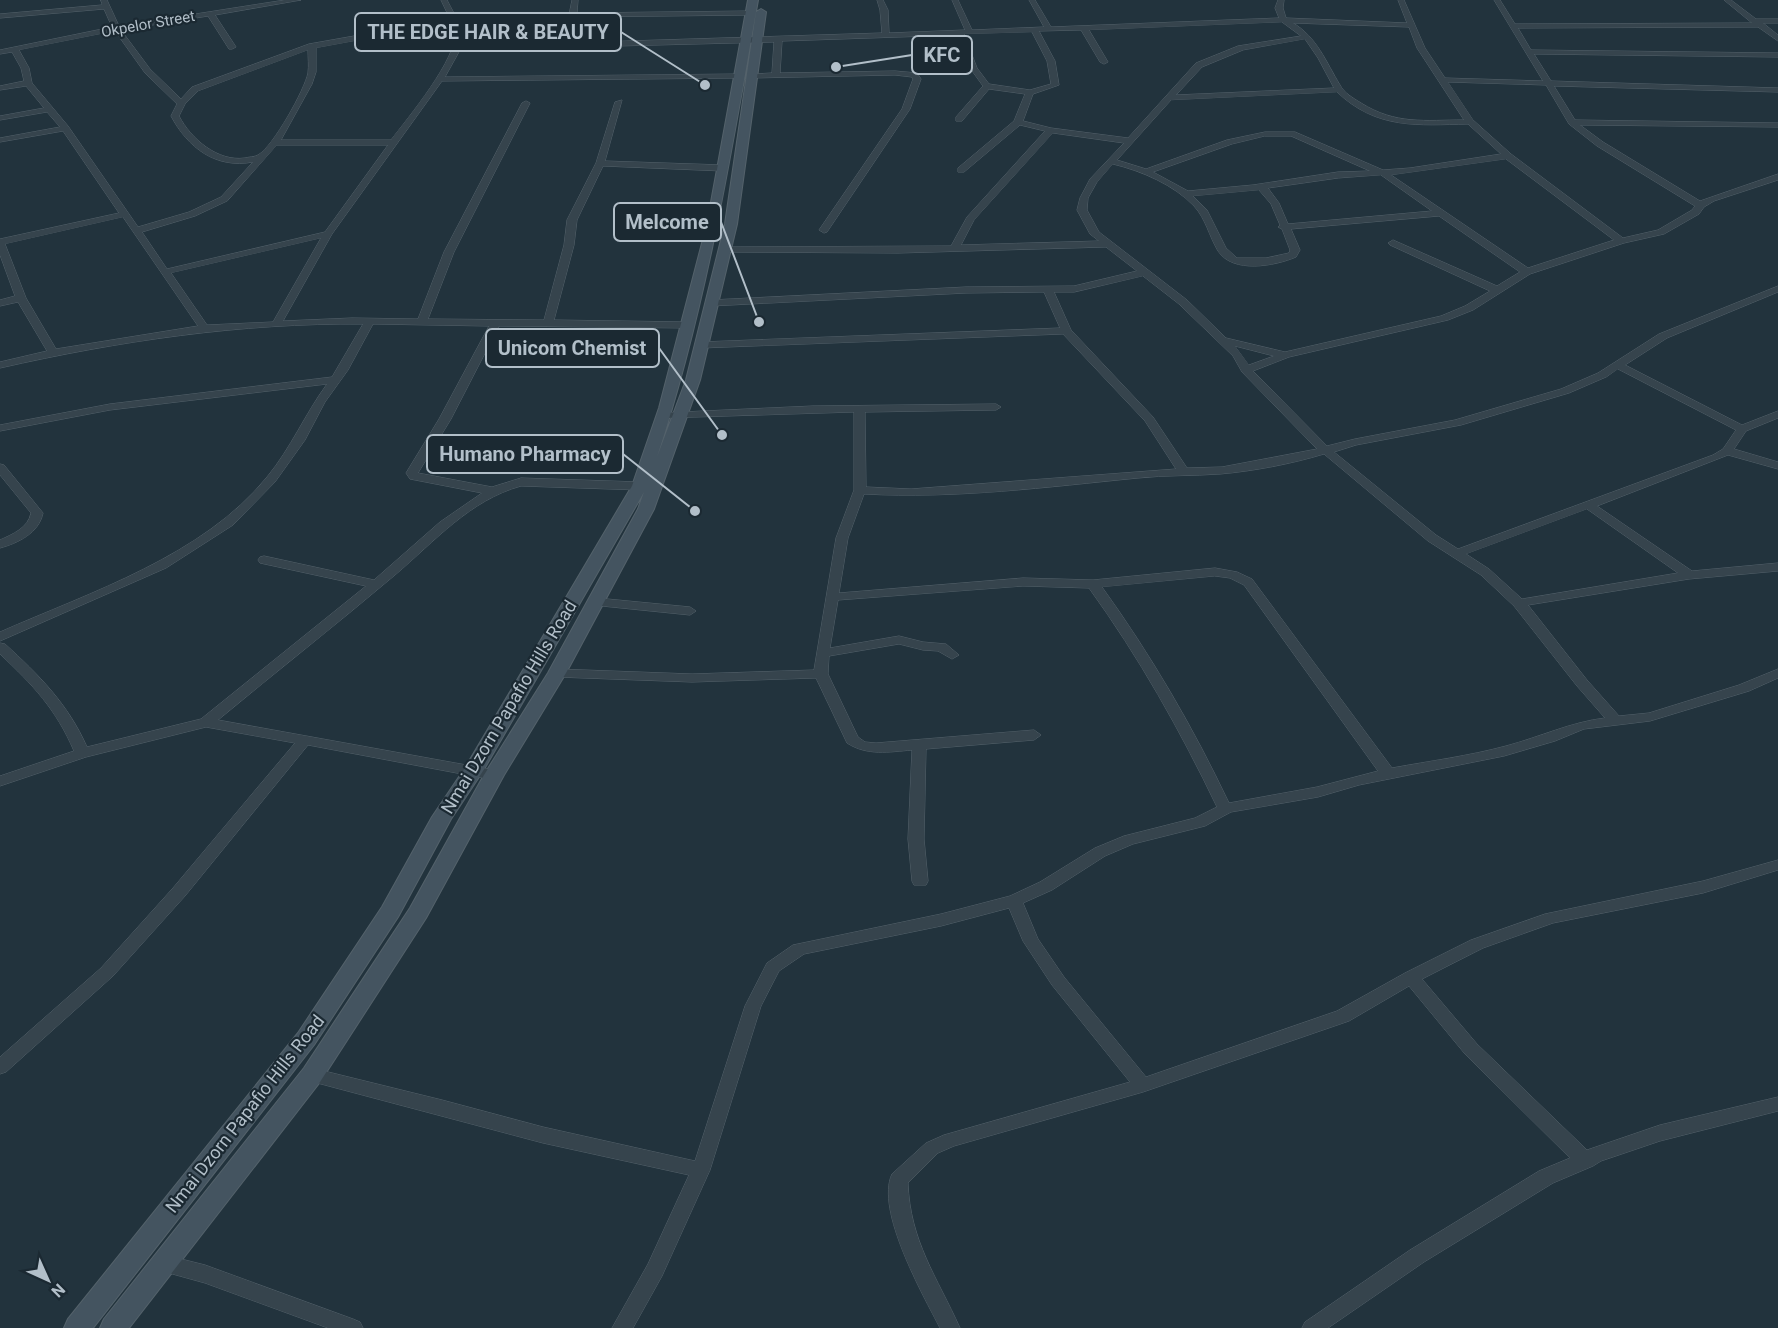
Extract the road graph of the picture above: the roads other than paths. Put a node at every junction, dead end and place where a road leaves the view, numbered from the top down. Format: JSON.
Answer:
{"nodes":[{"id":1,"x":298,"y":0,"type":"edge"},
{"id":2,"x":444,"y":0,"type":"edge"},
{"id":3,"x":575,"y":0,"type":"edge"},
{"id":4,"x":880,"y":0,"type":"edge"},
{"id":5,"x":955,"y":0,"type":"edge"},
{"id":6,"x":1032,"y":0,"type":"edge"},
{"id":7,"x":1281,"y":0,"type":"edge"},
{"id":8,"x":1401,"y":0,"type":"edge"},
{"id":9,"x":1497,"y":0,"type":"edge"},
{"id":10,"x":1727,"y":0,"type":"edge"},
{"id":11,"x":105,"y":4,"type":"edge"},
{"id":12,"x":756,"y":4,"type":"edge"},
{"id":13,"x":210,"y":13,"type":"junction"},
{"id":14,"x":573,"y":15,"type":"junction"},
{"id":15,"x":0,"y":18,"type":"edge"},
{"id":16,"x":455,"y":20,"type":"junction"},
{"id":17,"x":1283,"y":20,"type":"junction"},
{"id":18,"x":1778,"y":21,"type":"edge"},
{"id":19,"x":1760,"y":23,"type":"junction"},
{"id":20,"x":1411,"y":25,"type":"junction"},
{"id":21,"x":1512,"y":26,"type":"junction"},
{"id":22,"x":118,"y":28,"type":"junction"},
{"id":23,"x":1084,"y":28,"type":"junction"},
{"id":24,"x":1035,"y":30,"type":"junction"},
{"id":25,"x":1050,"y":30,"type":"junction"},
{"id":26,"x":965,"y":32,"type":"junction"},
{"id":27,"x":886,"y":34,"type":"junction"},
{"id":28,"x":1306,"y":37,"type":"junction"},
{"id":29,"x":1778,"y":39,"type":"edge"},
{"id":30,"x":761,"y":40,"type":"junction"},
{"id":31,"x":560,"y":44,"type":"junction"},
{"id":32,"x":312,"y":46,"type":"junction"},
{"id":33,"x":232,"y":47,"type":"dead end"},
{"id":34,"x":457,"y":48,"type":"junction"},
{"id":35,"x":14,"y":50,"type":"junction"},
{"id":36,"x":1531,"y":51,"type":"junction"},
{"id":37,"x":0,"y":52,"type":"edge"},
{"id":38,"x":1778,"y":55,"type":"edge"},
{"id":39,"x":1104,"y":62,"type":"dead end"},
{"id":40,"x":776,"y":75,"type":"junction"},
{"id":41,"x":747,"y":76,"type":"junction"},
{"id":42,"x":440,"y":79,"type":"junction"},
{"id":43,"x":1442,"y":80,"type":"junction"},
{"id":44,"x":28,"y":83,"type":"junction"},
{"id":45,"x":1546,"y":83,"type":"junction"},
{"id":46,"x":987,"y":86,"type":"junction"},
{"id":47,"x":0,"y":88,"type":"edge"},
{"id":48,"x":1337,"y":90,"type":"junction"},
{"id":49,"x":1778,"y":90,"type":"edge"},
{"id":50,"x":1030,"y":92,"type":"junction"},
{"id":51,"x":1167,"y":98,"type":"junction"},
{"id":52,"x":619,"y":102,"type":"dead end"},
{"id":53,"x":181,"y":103,"type":"junction"},
{"id":54,"x":526,"y":103,"type":"dead end"},
{"id":55,"x":50,"y":109,"type":"junction"},
{"id":56,"x":0,"y":118,"type":"edge"},
{"id":57,"x":959,"y":119,"type":"dead end"},
{"id":58,"x":1018,"y":122,"type":"junction"},
{"id":59,"x":1470,"y":122,"type":"junction"},
{"id":60,"x":1572,"y":122,"type":"junction"},
{"id":61,"x":1778,"y":125,"type":"edge"},
{"id":62,"x":65,"y":128,"type":"junction"},
{"id":63,"x":1051,"y":130,"type":"junction"},
{"id":64,"x":0,"y":140,"type":"edge"},
{"id":65,"x":1130,"y":141,"type":"junction"},
{"id":66,"x":276,"y":142,"type":"junction"},
{"id":67,"x":395,"y":143,"type":"junction"},
{"id":68,"x":1508,"y":156,"type":"junction"},
{"id":69,"x":263,"y":157,"type":"junction"},
{"id":70,"x":1112,"y":162,"type":"junction"},
{"id":71,"x":600,"y":163,"type":"junction"},
{"id":72,"x":723,"y":168,"type":"junction"},
{"id":73,"x":961,"y":170,"type":"dead end"},
{"id":74,"x":1147,"y":171,"type":"junction"},
{"id":75,"x":1383,"y":173,"type":"junction"},
{"id":76,"x":1778,"y":177,"type":"edge"},
{"id":77,"x":1261,"y":186,"type":"junction"},
{"id":78,"x":1183,"y":194,"type":"junction"},
{"id":79,"x":1700,"y":205,"type":"junction"},
{"id":80,"x":1441,"y":213,"type":"junction"},
{"id":81,"x":125,"y":214,"type":"junction"},
{"id":82,"x":1283,"y":227,"type":"junction"},
{"id":83,"x":136,"y":230,"type":"junction"},
{"id":84,"x":824,"y":230,"type":"dead end"},
{"id":85,"x":328,"y":234,"type":"junction"},
{"id":86,"x":1621,"y":241,"type":"junction"},
{"id":87,"x":0,"y":243,"type":"edge"},
{"id":88,"x":1394,"y":243,"type":"dead end"},
{"id":89,"x":1109,"y":244,"type":"junction"},
{"id":90,"x":954,"y":249,"type":"junction"},
{"id":91,"x":723,"y":250,"type":"junction"},
{"id":92,"x":165,"y":272,"type":"junction"},
{"id":93,"x":1527,"y":272,"type":"junction"},
{"id":94,"x":1143,"y":273,"type":"junction"},
{"id":95,"x":1048,"y":290,"type":"junction"},
{"id":96,"x":1497,"y":290,"type":"junction"},
{"id":97,"x":1777,"y":290,"type":"edge"},
{"id":98,"x":21,"y":298,"type":"junction"},
{"id":99,"x":0,"y":303,"type":"edge"},
{"id":100,"x":711,"y":303,"type":"junction"},
{"id":101,"x":369,"y":322,"type":"junction"},
{"id":102,"x":422,"y":322,"type":"junction"},
{"id":103,"x":495,"y":323,"type":"junction"},
{"id":104,"x":548,"y":324,"type":"junction"},
{"id":105,"x":276,"y":325,"type":"junction"},
{"id":106,"x":688,"y":325,"type":"junction"},
{"id":107,"x":204,"y":328,"type":"junction"},
{"id":108,"x":1066,"y":331,"type":"junction"},
{"id":109,"x":1221,"y":340,"type":"junction"},
{"id":110,"x":701,"y":345,"type":"junction"},
{"id":111,"x":53,"y":353,"type":"junction"},
{"id":112,"x":1286,"y":355,"type":"junction"},
{"id":113,"x":0,"y":365,"type":"edge"},
{"id":114,"x":1618,"y":365,"type":"junction"},
{"id":115,"x":1246,"y":370,"type":"junction"},
{"id":116,"x":336,"y":380,"type":"junction"},
{"id":117,"x":996,"y":407,"type":"dead end"},
{"id":118,"x":859,"y":409,"type":"junction"},
{"id":119,"x":1778,"y":414,"type":"edge"},
{"id":120,"x":673,"y":415,"type":"junction"},
{"id":121,"x":0,"y":428,"type":"edge"},
{"id":122,"x":1742,"y":429,"type":"junction"},
{"id":123,"x":1326,"y":450,"type":"junction"},
{"id":124,"x":1726,"y":451,"type":"junction"},
{"id":125,"x":1778,"y":466,"type":"edge"},
{"id":126,"x":0,"y":467,"type":"edge"},
{"id":127,"x":1184,"y":472,"type":"junction"},
{"id":128,"x":640,"y":486,"type":"junction"},
{"id":129,"x":860,"y":490,"type":"junction"},
{"id":130,"x":492,"y":491,"type":"junction"},
{"id":131,"x":1590,"y":506,"type":"junction"},
{"id":132,"x":0,"y":544,"type":"edge"},
{"id":133,"x":1456,"y":554,"type":"junction"},
{"id":134,"x":264,"y":560,"type":"dead end"},
{"id":135,"x":1778,"y":567,"type":"edge"},
{"id":136,"x":1689,"y":575,"type":"junction"},
{"id":137,"x":376,"y":584,"type":"junction"},
{"id":138,"x":1093,"y":584,"type":"junction"},
{"id":139,"x":831,"y":597,"type":"junction"},
{"id":140,"x":597,"y":602,"type":"junction"},
{"id":141,"x":1519,"y":603,"type":"junction"},
{"id":142,"x":690,"y":611,"type":"dead end"},
{"id":143,"x":0,"y":636,"type":"edge"},
{"id":144,"x":0,"y":647,"type":"edge"},
{"id":145,"x":823,"y":653,"type":"junction"},
{"id":146,"x":952,"y":655,"type":"dead end"},
{"id":147,"x":557,"y":673,"type":"junction"},
{"id":148,"x":1778,"y":673,"type":"edge"},
{"id":149,"x":821,"y":674,"type":"junction"},
{"id":150,"x":1616,"y":721,"type":"junction"},
{"id":151,"x":206,"y":722,"type":"junction"},
{"id":152,"x":1034,"y":735,"type":"dead end"},
{"id":153,"x":304,"y":741,"type":"junction"},
{"id":154,"x":919,"y":744,"type":"junction"},
{"id":155,"x":82,"y":753,"type":"junction"},
{"id":156,"x":473,"y":771,"type":"junction"},
{"id":157,"x":1388,"y":774,"type":"junction"},
{"id":158,"x":494,"y":776,"type":"junction"},
{"id":159,"x":0,"y":781,"type":"edge"},
{"id":160,"x":1225,"y":809,"type":"junction"},
{"id":161,"x":1778,"y":866,"type":"edge"},
{"id":162,"x":920,"y":881,"type":"dead end"},
{"id":163,"x":1014,"y":901,"type":"junction"},
{"id":164,"x":1411,"y":977,"type":"junction"},
{"id":165,"x":0,"y":1067,"type":"edge"},
{"id":166,"x":312,"y":1075,"type":"junction"},
{"id":167,"x":1143,"y":1085,"type":"junction"},
{"id":168,"x":1778,"y":1104,"type":"edge"},
{"id":169,"x":1586,"y":1161,"type":"junction"},
{"id":170,"x":701,"y":1170,"type":"junction"},
{"id":171,"x":165,"y":1263,"type":"junction"},
{"id":172,"x":77,"y":1328,"type":"edge"},
{"id":173,"x":113,"y":1328,"type":"edge"},
{"id":174,"x":353,"y":1328,"type":"edge"},
{"id":175,"x":622,"y":1328,"type":"edge"},
{"id":176,"x":950,"y":1328,"type":"edge"},
{"id":177,"x":1312,"y":1328,"type":"edge"}],
"edges":[{"from":1,"to":13,"type":"street","name":"Okpelor Street"},
{"from":2,"to":16,"type":"street"},
{"from":3,"to":14,"type":"street"},
{"from":4,"to":27,"type":"street"},
{"from":5,"to":26,"type":"street"},
{"from":6,"to":25,"type":"street"},
{"from":7,"to":17,"type":"street"},
{"from":8,"to":20,"type":"street"},
{"from":9,"to":21,"type":"street"},
{"from":10,"to":19,"type":"street"},
{"from":11,"to":15,"type":"street"},
{"from":11,"to":22,"type":"street"},
{"from":12,"to":14,"type":"street"},
{"from":12,"to":30,"type":"street","name":"Nmai Dzorn Papafio Hills Road"},
{"from":13,"to":22,"type":"street","name":"Okpelor Street"},
{"from":13,"to":33,"type":"street"},
{"from":14,"to":31,"type":"street"},
{"from":16,"to":32,"type":"street"},
{"from":16,"to":34,"type":"street"},
{"from":17,"to":20,"type":"street"},
{"from":17,"to":23,"type":"street"},
{"from":17,"to":28,"type":"street"},
{"from":18,"to":19,"type":"street"},
{"from":19,"to":21,"type":"street"},
{"from":19,"to":29,"type":"street"},
{"from":20,"to":43,"type":"street"},
{"from":21,"to":36,"type":"street"},
{"from":22,"to":35,"type":"street","name":"Okpelor Street"},
{"from":22,"to":53,"type":"street"},
{"from":23,"to":25,"type":"street"},
{"from":23,"to":39,"type":"street"},
{"from":24,"to":25,"type":"street"},
{"from":24,"to":26,"type":"street"},
{"from":24,"to":50,"type":"street"},
{"from":26,"to":27,"type":"street"},
{"from":26,"to":46,"type":"street"},
{"from":27,"to":30,"type":"street"},
{"from":28,"to":48,"type":"street"},
{"from":28,"to":51,"type":"street"},
{"from":30,"to":31,"type":"street"},
{"from":30,"to":40,"type":"street"},
{"from":30,"to":41,"type":"street","name":"Nmai Dzorn Papafio Hills Road"},
{"from":31,"to":34,"type":"street"},
{"from":32,"to":53,"type":"street"},
{"from":32,"to":66,"type":"street"},
{"from":34,"to":42,"type":"street"},
{"from":35,"to":37,"type":"street","name":"Okpelor Street"},
{"from":35,"to":44,"type":"street"},
{"from":36,"to":38,"type":"street"},
{"from":36,"to":45,"type":"street"},
{"from":40,"to":41,"type":"street"},
{"from":40,"to":84,"type":"street"},
{"from":41,"to":42,"type":"street"},
{"from":41,"to":72,"type":"street","name":"Nmai Dzorn Papafio Hills Road"},
{"from":41,"to":91,"type":"street","name":"Nmai Dzorn Papafio Hills Road"},
{"from":42,"to":67,"type":"street"},
{"from":43,"to":45,"type":"street"},
{"from":43,"to":59,"type":"street"},
{"from":44,"to":47,"type":"street"},
{"from":44,"to":55,"type":"street"},
{"from":45,"to":49,"type":"street"},
{"from":45,"to":60,"type":"street"},
{"from":46,"to":50,"type":"street"},
{"from":46,"to":57,"type":"street"},
{"from":48,"to":51,"type":"street"},
{"from":48,"to":59,"type":"street"},
{"from":50,"to":58,"type":"street"},
{"from":51,"to":65,"type":"street"},
{"from":52,"to":71,"type":"street"},
{"from":53,"to":69,"type":"street"},
{"from":54,"to":102,"type":"street"},
{"from":55,"to":56,"type":"street"},
{"from":55,"to":62,"type":"street"},
{"from":58,"to":63,"type":"street"},
{"from":58,"to":73,"type":"street"},
{"from":59,"to":68,"type":"street"},
{"from":60,"to":61,"type":"street"},
{"from":60,"to":79,"type":"street"},
{"from":62,"to":64,"type":"street"},
{"from":62,"to":81,"type":"street"},
{"from":63,"to":65,"type":"street"},
{"from":63,"to":90,"type":"street"},
{"from":65,"to":70,"type":"street"},
{"from":66,"to":67,"type":"street"},
{"from":66,"to":69,"type":"street"},
{"from":67,"to":85,"type":"street"},
{"from":68,"to":75,"type":"street"},
{"from":68,"to":86,"type":"street"},
{"from":69,"to":83,"type":"street"},
{"from":70,"to":74,"type":"street"},
{"from":70,"to":89,"type":"street"},
{"from":71,"to":72,"type":"street"},
{"from":71,"to":104,"type":"street"},
{"from":72,"to":106,"type":"street","name":"Nmai Dzorn Papafio Hills Road"},
{"from":74,"to":75,"type":"street"},
{"from":74,"to":78,"type":"street"},
{"from":75,"to":77,"type":"street"},
{"from":75,"to":80,"type":"street"},
{"from":76,"to":79,"type":"street"},
{"from":77,"to":78,"type":"street"},
{"from":77,"to":82,"type":"street"},
{"from":78,"to":82,"type":"street"},
{"from":79,"to":86,"type":"street"},
{"from":80,"to":82,"type":"street"},
{"from":80,"to":93,"type":"street"},
{"from":81,"to":83,"type":"street"},
{"from":81,"to":87,"type":"street"},
{"from":83,"to":92,"type":"street"},
{"from":85,"to":92,"type":"street"},
{"from":85,"to":105,"type":"street"},
{"from":86,"to":93,"type":"street"},
{"from":87,"to":98,"type":"street"},
{"from":88,"to":96,"type":"street"},
{"from":89,"to":90,"type":"street"},
{"from":89,"to":94,"type":"street"},
{"from":90,"to":91,"type":"street"},
{"from":91,"to":100,"type":"street","name":"Nmai Dzorn Papafio Hills Road"},
{"from":92,"to":107,"type":"street"},
{"from":93,"to":96,"type":"street"},
{"from":94,"to":95,"type":"street"},
{"from":94,"to":109,"type":"street"},
{"from":95,"to":100,"type":"street"},
{"from":95,"to":108,"type":"street"},
{"from":96,"to":112,"type":"street"},
{"from":97,"to":114,"type":"street"},
{"from":98,"to":99,"type":"street"},
{"from":98,"to":111,"type":"street"},
{"from":100,"to":110,"type":"street","name":"Nmai Dzorn Papafio Hills Road"},
{"from":101,"to":102,"type":"street"},
{"from":101,"to":105,"type":"street"},
{"from":101,"to":116,"type":"street"},
{"from":102,"to":103,"type":"street"},
{"from":103,"to":104,"type":"street"},
{"from":103,"to":130,"type":"street"},
{"from":104,"to":106,"type":"street"},
{"from":105,"to":107,"type":"street"},
{"from":106,"to":120,"type":"street","name":"Nmai Dzorn Papafio Hills Road"},
{"from":107,"to":111,"type":"street"},
{"from":108,"to":110,"type":"street"},
{"from":108,"to":127,"type":"street"},
{"from":109,"to":112,"type":"street"},
{"from":109,"to":115,"type":"street"},
{"from":110,"to":120,"type":"street","name":"Nmai Dzorn Papafio Hills Road"},
{"from":111,"to":113,"type":"street"},
{"from":112,"to":115,"type":"street"},
{"from":114,"to":122,"type":"street"},
{"from":114,"to":123,"type":"street"},
{"from":115,"to":123,"type":"street"},
{"from":116,"to":121,"type":"street"},
{"from":116,"to":143,"type":"street"},
{"from":117,"to":118,"type":"street"},
{"from":118,"to":120,"type":"street"},
{"from":118,"to":129,"type":"street"},
{"from":119,"to":122,"type":"street"},
{"from":120,"to":128,"type":"street","name":"Nmai Dzorn Papafio Hills Road"},
{"from":120,"to":140,"type":"street","name":"Nmai Dzorn Papafio Hills Road"},
{"from":122,"to":124,"type":"street"},
{"from":123,"to":127,"type":"street"},
{"from":123,"to":133,"type":"street"},
{"from":124,"to":125,"type":"street"},
{"from":124,"to":131,"type":"street"},
{"from":126,"to":132,"type":"street"},
{"from":127,"to":129,"type":"street"},
{"from":128,"to":130,"type":"street"},
{"from":128,"to":156,"type":"street","name":"Nmai Dzorn Papafio Hills Road"},
{"from":129,"to":139,"type":"street"},
{"from":130,"to":137,"type":"street"},
{"from":131,"to":133,"type":"street"},
{"from":131,"to":136,"type":"street"},
{"from":133,"to":141,"type":"street"},
{"from":134,"to":137,"type":"street"},
{"from":135,"to":136,"type":"street"},
{"from":136,"to":141,"type":"street"},
{"from":137,"to":151,"type":"street"},
{"from":138,"to":139,"type":"street"},
{"from":138,"to":157,"type":"street"},
{"from":138,"to":160,"type":"street"},
{"from":139,"to":145,"type":"street"},
{"from":140,"to":142,"type":"street"},
{"from":140,"to":147,"type":"street","name":"Nmai Dzorn Papafio Hills Road"},
{"from":141,"to":150,"type":"street"},
{"from":144,"to":155,"type":"street"},
{"from":145,"to":146,"type":"street"},
{"from":145,"to":149,"type":"street"},
{"from":147,"to":149,"type":"street"},
{"from":147,"to":158,"type":"street","name":"Nmai Dzorn Papafio Hills Road"},
{"from":148,"to":150,"type":"street"},
{"from":149,"to":154,"type":"street"},
{"from":150,"to":157,"type":"street"},
{"from":151,"to":153,"type":"street"},
{"from":151,"to":155,"type":"street"},
{"from":152,"to":154,"type":"street"},
{"from":153,"to":156,"type":"street"},
{"from":153,"to":165,"type":"street"},
{"from":154,"to":162,"type":"street"},
{"from":155,"to":159,"type":"street"},
{"from":156,"to":158,"type":"street"},
{"from":156,"to":172,"type":"street","name":"Nmai Dzorn Papafio Hills Road"},
{"from":157,"to":160,"type":"street"},
{"from":158,"to":166,"type":"street","name":"Nmai Dzorn Papafio Hills Road"},
{"from":160,"to":163,"type":"street"},
{"from":161,"to":164,"type":"street"},
{"from":163,"to":167,"type":"street"},
{"from":163,"to":170,"type":"street"},
{"from":164,"to":167,"type":"street"},
{"from":164,"to":169,"type":"street"},
{"from":166,"to":170,"type":"street"},
{"from":166,"to":171,"type":"street","name":"Nmai Dzorn Papafio Hills Road"},
{"from":167,"to":176,"type":"street"},
{"from":168,"to":169,"type":"street"},
{"from":169,"to":177,"type":"street"},
{"from":170,"to":175,"type":"street"},
{"from":171,"to":173,"type":"street","name":"Nmai Dzorn Papafio Hills Road"},
{"from":171,"to":174,"type":"street"}]}
